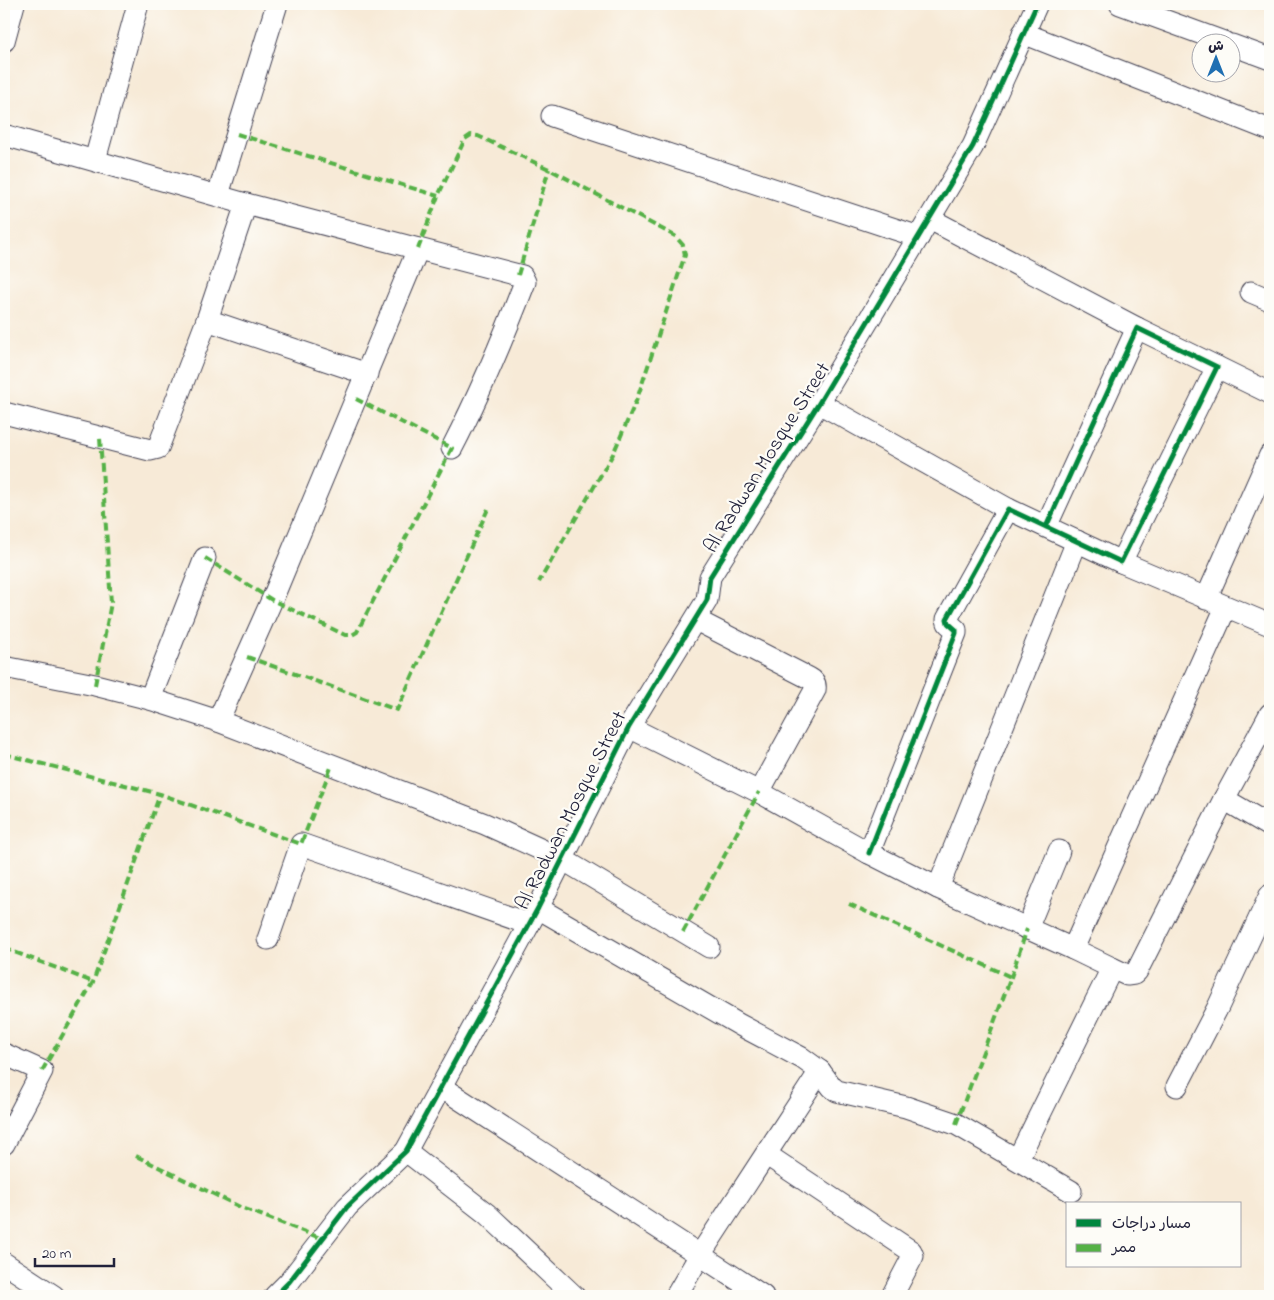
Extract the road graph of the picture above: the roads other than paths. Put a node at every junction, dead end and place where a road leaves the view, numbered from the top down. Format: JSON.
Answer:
{"nodes":[{"id":1,"x":14,"y":4,"type":"edge"},
{"id":2,"x":138,"y":4,"type":"edge"},
{"id":3,"x":277,"y":4,"type":"edge"},
{"id":4,"x":1036,"y":4,"type":"edge"},
{"id":5,"x":1120,"y":4,"type":"edge"},
{"id":6,"x":1197,"y":32,"type":"edge"},
{"id":7,"x":1024,"y":33,"type":"junction"},
{"id":8,"x":4,"y":40,"type":"edge"},
{"id":9,"x":1242,"y":49,"type":"edge"},
{"id":10,"x":1270,"y":59,"type":"edge"},
{"id":11,"x":552,"y":116,"type":"dead end"},
{"id":12,"x":1270,"y":130,"type":"edge"},
{"id":13,"x":4,"y":135,"type":"edge"},
{"id":14,"x":94,"y":160,"type":"junction"},
{"id":15,"x":218,"y":195,"type":"junction"},
{"id":16,"x":246,"y":204,"type":"junction"},
{"id":17,"x":925,"y":228,"type":"junction"},
{"id":18,"x":418,"y":249,"type":"junction"},
{"id":19,"x":1251,"y":292,"type":"dead end"},
{"id":20,"x":1270,"y":300,"type":"edge"},
{"id":21,"x":206,"y":320,"type":"junction"},
{"id":22,"x":1137,"y":328,"type":"junction"},
{"id":23,"x":1217,"y":368,"type":"junction"},
{"id":24,"x":367,"y":374,"type":"junction"},
{"id":25,"x":1270,"y":393,"type":"edge"},
{"id":26,"x":819,"y":403,"type":"junction"},
{"id":27,"x":4,"y":413,"type":"edge"},
{"id":28,"x":452,"y":448,"type":"dead end"},
{"id":29,"x":1270,"y":455,"type":"edge"},
{"id":30,"x":1008,"y":509,"type":"junction"},
{"id":31,"x":1046,"y":527,"type":"junction"},
{"id":32,"x":1077,"y":541,"type":"junction"},
{"id":33,"x":205,"y":558,"type":"dead end"},
{"id":34,"x":1121,"y":562,"type":"junction"},
{"id":35,"x":1206,"y":599,"type":"junction"},
{"id":36,"x":1226,"y":607,"type":"junction"},
{"id":37,"x":696,"y":620,"type":"junction"},
{"id":38,"x":1270,"y":625,"type":"edge"},
{"id":39,"x":4,"y":667,"type":"edge"},
{"id":40,"x":150,"y":699,"type":"junction"},
{"id":41,"x":1270,"y":714,"type":"edge"},
{"id":42,"x":218,"y":721,"type":"junction"},
{"id":43,"x":629,"y":727,"type":"junction"},
{"id":44,"x":760,"y":792,"type":"junction"},
{"id":45,"x":1224,"y":800,"type":"junction"},
{"id":46,"x":1270,"y":826,"type":"edge"},
{"id":47,"x":1059,"y":851,"type":"dead end"},
{"id":48,"x":869,"y":853,"type":"junction"},
{"id":49,"x":562,"y":859,"type":"junction"},
{"id":50,"x":938,"y":888,"type":"junction"},
{"id":51,"x":1270,"y":895,"type":"edge"},
{"id":52,"x":534,"y":916,"type":"junction"},
{"id":53,"x":1027,"y":929,"type":"junction"},
{"id":54,"x":268,"y":939,"type":"dead end"},
{"id":55,"x":709,"y":947,"type":"dead end"},
{"id":56,"x":1073,"y":949,"type":"junction"},
{"id":57,"x":1112,"y":968,"type":"junction"},
{"id":58,"x":4,"y":1054,"type":"edge"},
{"id":59,"x":820,"y":1071,"type":"junction"},
{"id":60,"x":1177,"y":1086,"type":"dead end"},
{"id":61,"x":441,"y":1087,"type":"junction"},
{"id":62,"x":4,"y":1144,"type":"edge"},
{"id":63,"x":406,"y":1151,"type":"junction"},
{"id":64,"x":767,"y":1155,"type":"junction"},
{"id":65,"x":1018,"y":1159,"type":"junction"},
{"id":66,"x":1071,"y":1191,"type":"dead end"},
{"id":67,"x":700,"y":1255,"type":"junction"},
{"id":68,"x":4,"y":1263,"type":"edge"},
{"id":69,"x":54,"y":1296,"type":"edge"},
{"id":70,"x":275,"y":1296,"type":"edge"},
{"id":71,"x":574,"y":1296,"type":"edge"},
{"id":72,"x":676,"y":1296,"type":"edge"},
{"id":73,"x":763,"y":1296,"type":"edge"},
{"id":74,"x":892,"y":1296,"type":"edge"}],
"edges":[{"from":1,"to":8,"type":"street"},
{"from":2,"to":14,"type":"street"},
{"from":3,"to":15,"type":"street"},
{"from":4,"to":7,"type":"street","name":"Al Radwan Mosque Street"},
{"from":5,"to":6,"type":"street"},
{"from":7,"to":12,"type":"street"},
{"from":7,"to":17,"type":"street","name":"Al Radwan Mosque Street"},
{"from":9,"to":10,"type":"street"},
{"from":11,"to":17,"type":"street"},
{"from":13,"to":14,"type":"street"},
{"from":14,"to":15,"type":"street"},
{"from":15,"to":16,"type":"street"},
{"from":16,"to":18,"type":"street"},
{"from":16,"to":21,"type":"street"},
{"from":17,"to":22,"type":"street"},
{"from":17,"to":26,"type":"street","name":"Al Radwan Mosque Street"},
{"from":18,"to":24,"type":"street"},
{"from":18,"to":28,"type":"street"},
{"from":19,"to":20,"type":"street"},
{"from":21,"to":24,"type":"street"},
{"from":21,"to":27,"type":"street"},
{"from":22,"to":23,"type":"street"},
{"from":22,"to":31,"type":"street"},
{"from":23,"to":25,"type":"street"},
{"from":23,"to":34,"type":"street"},
{"from":24,"to":42,"type":"street"},
{"from":26,"to":30,"type":"street"},
{"from":26,"to":37,"type":"street","name":"Al Radwan Mosque Street"},
{"from":29,"to":35,"type":"street"},
{"from":30,"to":31,"type":"street"},
{"from":30,"to":48,"type":"street"},
{"from":31,"to":32,"type":"street"},
{"from":32,"to":34,"type":"street"},
{"from":32,"to":50,"type":"street"},
{"from":33,"to":40,"type":"street"},
{"from":34,"to":35,"type":"street"},
{"from":35,"to":36,"type":"street"},
{"from":36,"to":38,"type":"street"},
{"from":36,"to":56,"type":"street"},
{"from":37,"to":43,"type":"street","name":"Al Radwan Mosque Street"},
{"from":37,"to":44,"type":"street"},
{"from":39,"to":40,"type":"street"},
{"from":40,"to":42,"type":"street"},
{"from":41,"to":45,"type":"street"},
{"from":42,"to":49,"type":"street"},
{"from":43,"to":44,"type":"street"},
{"from":43,"to":49,"type":"street","name":"Al Radwan Mosque Street"},
{"from":44,"to":48,"type":"street"},
{"from":45,"to":46,"type":"street"},
{"from":45,"to":57,"type":"street"},
{"from":47,"to":53,"type":"street"},
{"from":48,"to":50,"type":"street"},
{"from":49,"to":52,"type":"street","name":"Al Radwan Mosque Street"},
{"from":49,"to":55,"type":"street"},
{"from":50,"to":53,"type":"street"},
{"from":51,"to":60,"type":"street"},
{"from":52,"to":54,"type":"street"},
{"from":52,"to":59,"type":"street"},
{"from":52,"to":61,"type":"street","name":"Al Radwan Mosque Street"},
{"from":53,"to":56,"type":"street"},
{"from":56,"to":57,"type":"street"},
{"from":57,"to":65,"type":"street"},
{"from":58,"to":62,"type":"street"},
{"from":59,"to":64,"type":"street"},
{"from":59,"to":65,"type":"street"},
{"from":61,"to":63,"type":"street","name":"Al Radwan Mosque Street"},
{"from":61,"to":67,"type":"street"},
{"from":63,"to":70,"type":"street","name":"Al Radwan Mosque Street"},
{"from":63,"to":71,"type":"street"},
{"from":64,"to":67,"type":"street"},
{"from":64,"to":74,"type":"street"},
{"from":65,"to":66,"type":"street"},
{"from":67,"to":72,"type":"street"},
{"from":67,"to":73,"type":"street"},
{"from":68,"to":69,"type":"street"}]}
